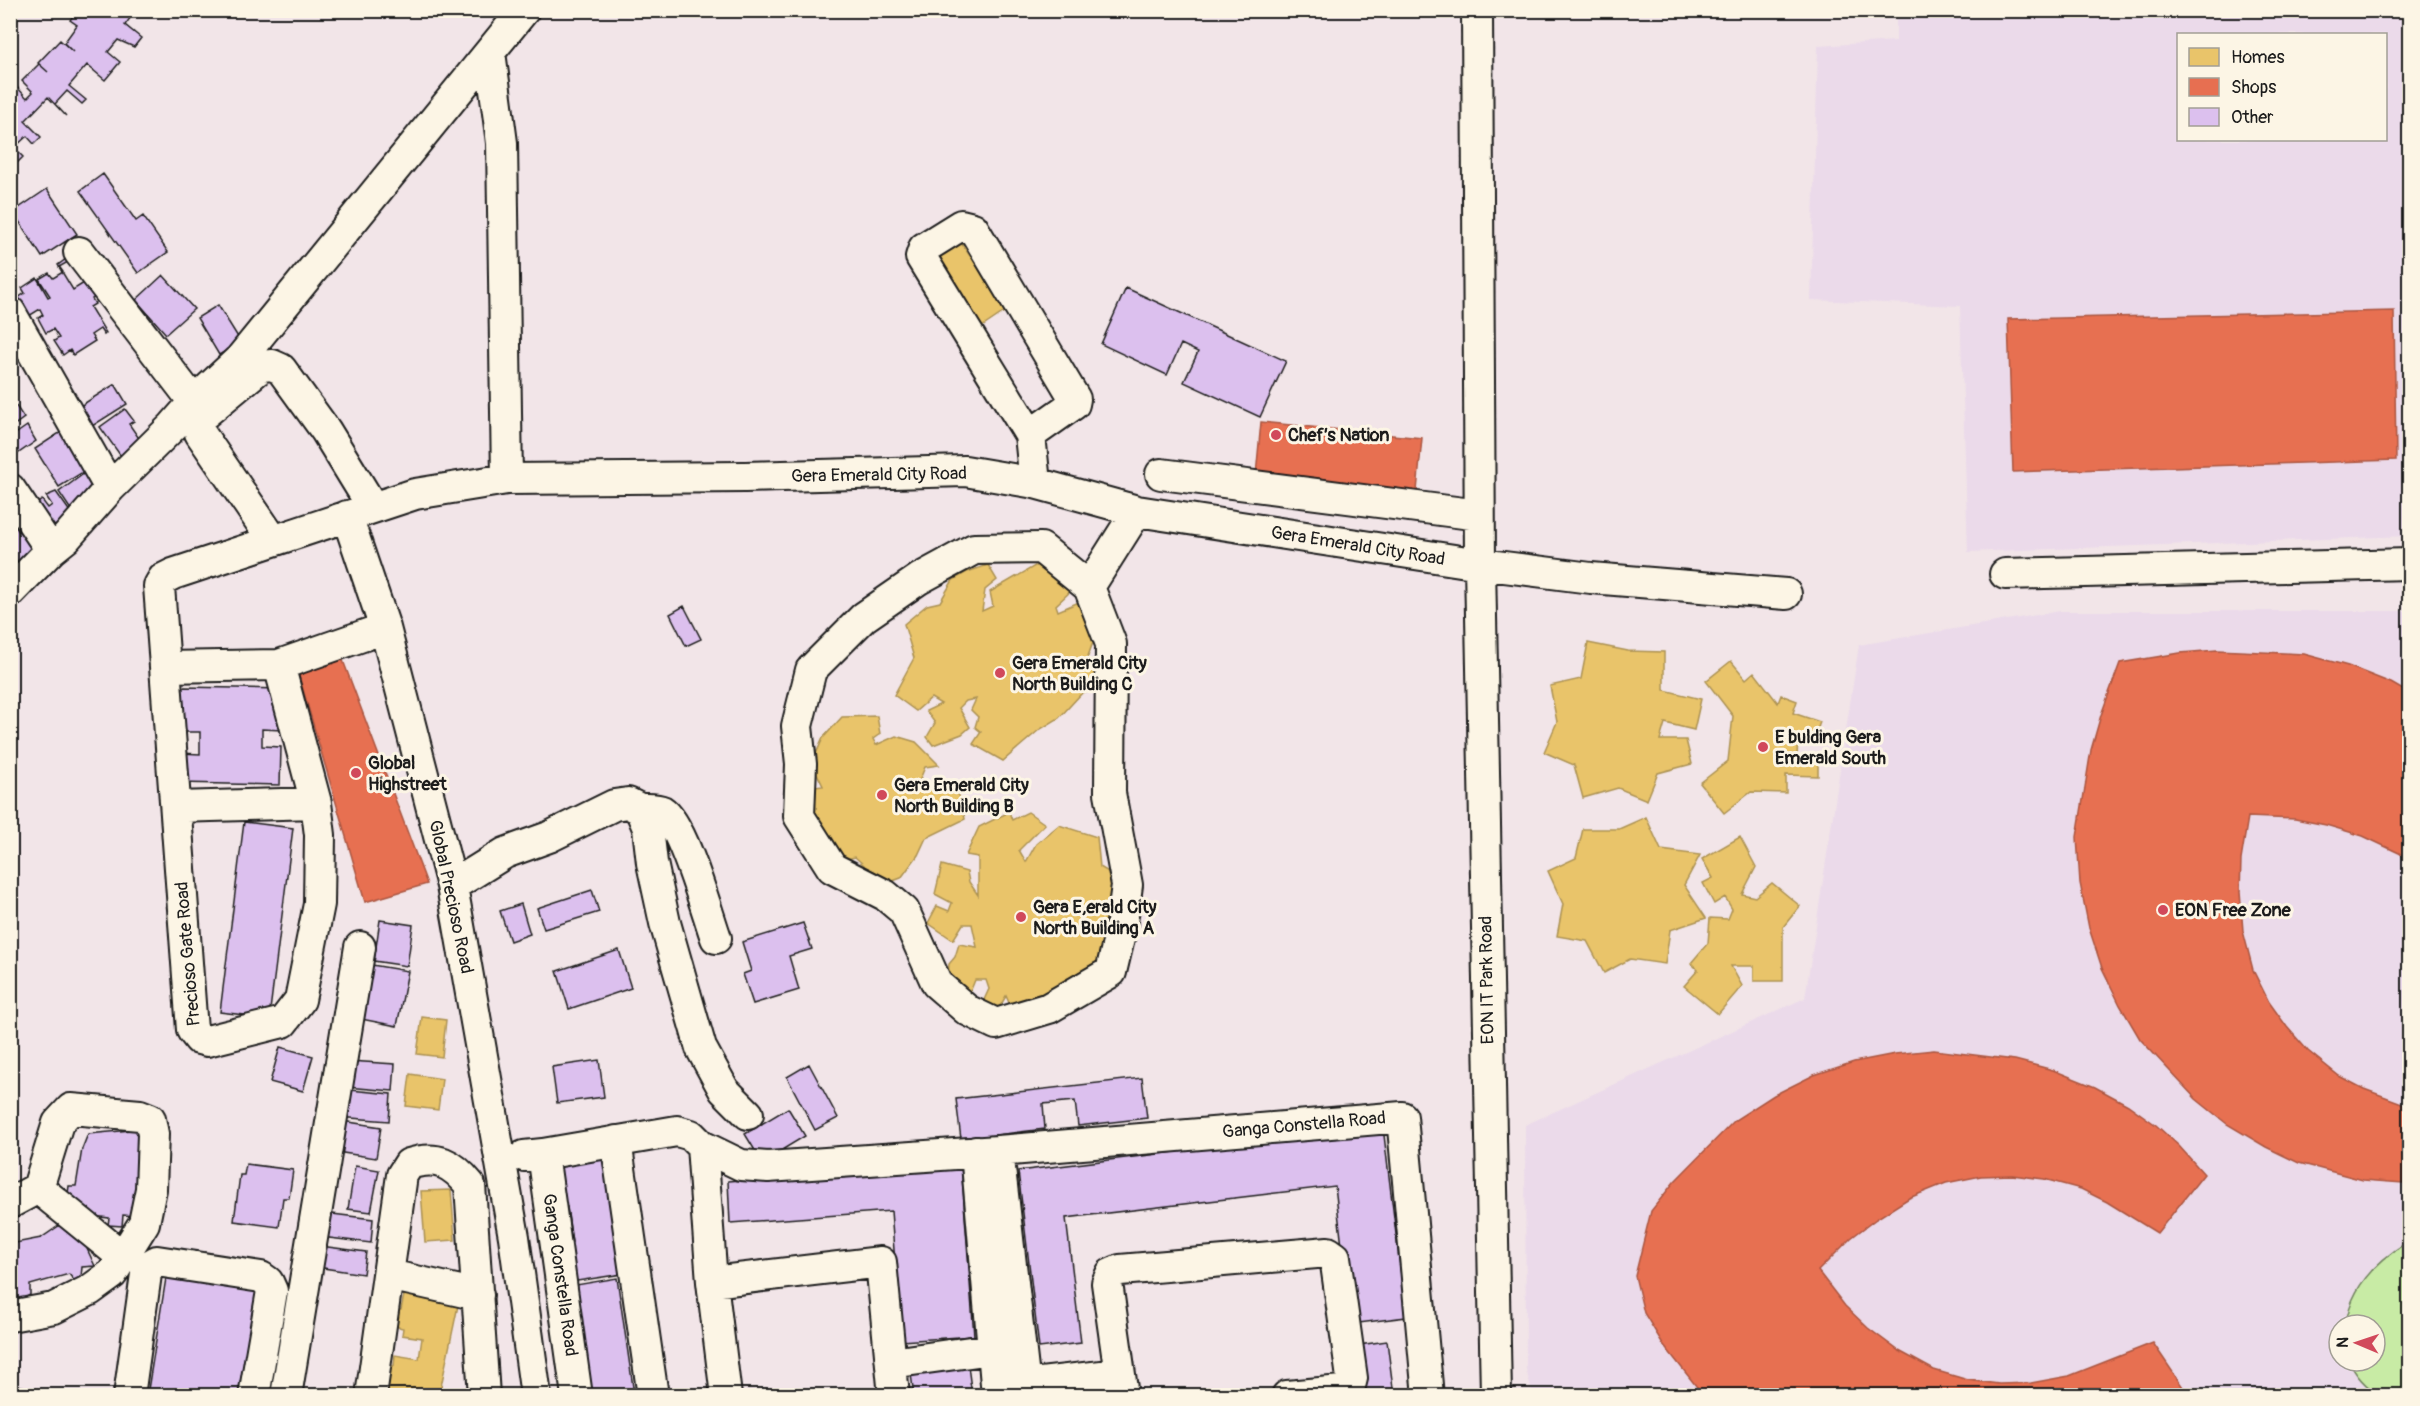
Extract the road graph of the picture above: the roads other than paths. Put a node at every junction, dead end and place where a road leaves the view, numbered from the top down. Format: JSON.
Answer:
{"nodes":[{"id":1,"x":524,"y":10,"type":"edge"},
{"id":2,"x":1477,"y":10,"type":"edge"},
{"id":3,"x":490,"y":52,"type":"junction"},
{"id":4,"x":79,"y":252,"type":"dead end"},
{"id":5,"x":10,"y":312,"type":"edge"},
{"id":6,"x":194,"y":402,"type":"junction"},
{"id":7,"x":1030,"y":435,"type":"junction"},
{"id":8,"x":1161,"y":474,"type":"dead end"},
{"id":9,"x":1241,"y":476,"type":"junction"},
{"id":10,"x":507,"y":479,"type":"junction"},
{"id":11,"x":1035,"y":483,"type":"junction"},
{"id":12,"x":110,"y":488,"type":"junction"},
{"id":13,"x":10,"y":489,"type":"edge"},
{"id":14,"x":360,"y":511,"type":"junction"},
{"id":15,"x":1137,"y":511,"type":"junction"},
{"id":16,"x":1479,"y":515,"type":"junction"},
{"id":17,"x":1239,"y":527,"type":"junction"},
{"id":18,"x":273,"y":540,"type":"junction"},
{"id":19,"x":51,"y":550,"type":"junction"},
{"id":20,"x":1479,"y":564,"type":"junction"},
{"id":21,"x":2409,"y":564,"type":"edge"},
{"id":22,"x":2005,"y":574,"type":"dead end"},
{"id":23,"x":1089,"y":587,"type":"junction"},
{"id":24,"x":10,"y":592,"type":"edge"},
{"id":25,"x":1786,"y":594,"type":"dead end"},
{"id":26,"x":385,"y":628,"type":"junction"},
{"id":27,"x":279,"y":665,"type":"junction"},
{"id":28,"x":165,"y":667,"type":"junction"},
{"id":29,"x":316,"y":803,"type":"junction"},
{"id":30,"x":177,"y":807,"type":"junction"},
{"id":31,"x":640,"y":809,"type":"junction"},
{"id":32,"x":452,"y":886,"type":"junction"},
{"id":33,"x":716,"y":938,"type":"dead end"},
{"id":34,"x":360,"y":947,"type":"dead end"},
{"id":35,"x":748,"y":1114,"type":"dead end"},
{"id":36,"x":616,"y":1141,"type":"junction"},
{"id":37,"x":702,"y":1146,"type":"junction"},
{"id":38,"x":987,"y":1151,"type":"junction"},
{"id":39,"x":543,"y":1154,"type":"junction"},
{"id":40,"x":500,"y":1160,"type":"junction"},
{"id":41,"x":38,"y":1188,"type":"junction"},
{"id":42,"x":10,"y":1203,"type":"edge"},
{"id":43,"x":123,"y":1257,"type":"junction"},
{"id":44,"x":389,"y":1275,"type":"junction"},
{"id":45,"x":712,"y":1282,"type":"junction"},
{"id":46,"x":478,"y":1295,"type":"junction"},
{"id":47,"x":10,"y":1316,"type":"edge"},
{"id":48,"x":992,"y":1349,"type":"junction"},
{"id":49,"x":891,"y":1363,"type":"junction"},
{"id":50,"x":1121,"y":1385,"type":"edge"},
{"id":51,"x":1011,"y":1391,"type":"edge"},
{"id":52,"x":129,"y":1395,"type":"edge"},
{"id":53,"x":254,"y":1395,"type":"edge"},
{"id":54,"x":286,"y":1395,"type":"edge"},
{"id":55,"x":371,"y":1395,"type":"edge"},
{"id":56,"x":484,"y":1395,"type":"edge"},
{"id":57,"x":536,"y":1395,"type":"edge"},
{"id":58,"x":577,"y":1395,"type":"edge"},
{"id":59,"x":653,"y":1395,"type":"edge"},
{"id":60,"x":726,"y":1395,"type":"edge"},
{"id":61,"x":894,"y":1395,"type":"edge"},
{"id":62,"x":1287,"y":1395,"type":"edge"},
{"id":63,"x":1428,"y":1395,"type":"edge"},
{"id":64,"x":1496,"y":1395,"type":"edge"}],
"edges":[{"from":1,"to":3,"type":"street"},
{"from":2,"to":16,"type":"street","name":"EON IT Park Road"},
{"from":3,"to":6,"type":"street"},
{"from":3,"to":10,"type":"street"},
{"from":4,"to":6,"type":"street"},
{"from":5,"to":12,"type":"street"},
{"from":6,"to":12,"type":"street"},
{"from":7,"to":7,"type":"street"},
{"from":7,"to":11,"type":"street"},
{"from":8,"to":9,"type":"street"},
{"from":9,"to":16,"type":"street"},
{"from":9,"to":17,"type":"street"},
{"from":10,"to":11,"type":"street","name":"Gera Emerald City Road"},
{"from":10,"to":14,"type":"street","name":"Gera Emerald City Road"},
{"from":11,"to":15,"type":"street","name":"Gera Emerald City Road"},
{"from":12,"to":19,"type":"street"},
{"from":13,"to":19,"type":"street"},
{"from":14,"to":18,"type":"street"},
{"from":14,"to":18,"type":"street","name":"Global Precioso Road"},
{"from":14,"to":26,"type":"street","name":"Global Precioso Road"},
{"from":15,"to":17,"type":"street","name":"Gera Emerald City Road"},
{"from":15,"to":23,"type":"street"},
{"from":16,"to":20,"type":"street","name":"EON IT Park Road"},
{"from":17,"to":20,"type":"street","name":"Gera Emerald City Road"},
{"from":18,"to":28,"type":"street","name":"Precioso Gate Road"},
{"from":19,"to":24,"type":"street"},
{"from":20,"to":25,"type":"street","name":"Gera Emerald City Road"},
{"from":20,"to":64,"type":"street","name":"EON IT Park Road"},
{"from":21,"to":22,"type":"street"},
{"from":23,"to":23,"type":"street"},
{"from":26,"to":27,"type":"street"},
{"from":26,"to":32,"type":"street","name":"Global Precioso Road"},
{"from":27,"to":28,"type":"street"},
{"from":27,"to":29,"type":"street","name":"Precioso Gate Road"},
{"from":28,"to":30,"type":"street","name":"Precioso Gate Road"},
{"from":29,"to":30,"type":"street"},
{"from":29,"to":30,"type":"street","name":"Precioso Gate Road"},
{"from":31,"to":32,"type":"street"},
{"from":31,"to":33,"type":"street"},
{"from":31,"to":35,"type":"street"},
{"from":32,"to":40,"type":"street","name":"Global Precioso Road"},
{"from":34,"to":54,"type":"street"},
{"from":36,"to":37,"type":"street","name":"Ganga Constella Road"},
{"from":36,"to":39,"type":"street","name":"Ganga Constella Road"},
{"from":36,"to":59,"type":"street"},
{"from":37,"to":38,"type":"street","name":"Ganga Constella Road"},
{"from":37,"to":45,"type":"street"},
{"from":38,"to":48,"type":"street"},
{"from":38,"to":51,"type":"street"},
{"from":38,"to":63,"type":"street","name":"Ganga Constella Road"},
{"from":39,"to":40,"type":"street","name":"Ganga Constella Road"},
{"from":39,"to":58,"type":"street","name":"Ganga Constella Road"},
{"from":40,"to":57,"type":"street","name":"Global Precioso Road"},
{"from":41,"to":42,"type":"street"},
{"from":41,"to":43,"type":"street"},
{"from":41,"to":43,"type":"street"},
{"from":43,"to":47,"type":"street"},
{"from":44,"to":46,"type":"street"},
{"from":44,"to":46,"type":"street"},
{"from":44,"to":55,"type":"street"},
{"from":45,"to":49,"type":"street"},
{"from":45,"to":60,"type":"street"},
{"from":46,"to":56,"type":"street"},
{"from":48,"to":49,"type":"street"},
{"from":48,"to":51,"type":"street"},
{"from":49,"to":61,"type":"street"},
{"from":50,"to":51,"type":"street"},
{"from":50,"to":62,"type":"street"},
{"from":52,"to":53,"type":"street"}]}
